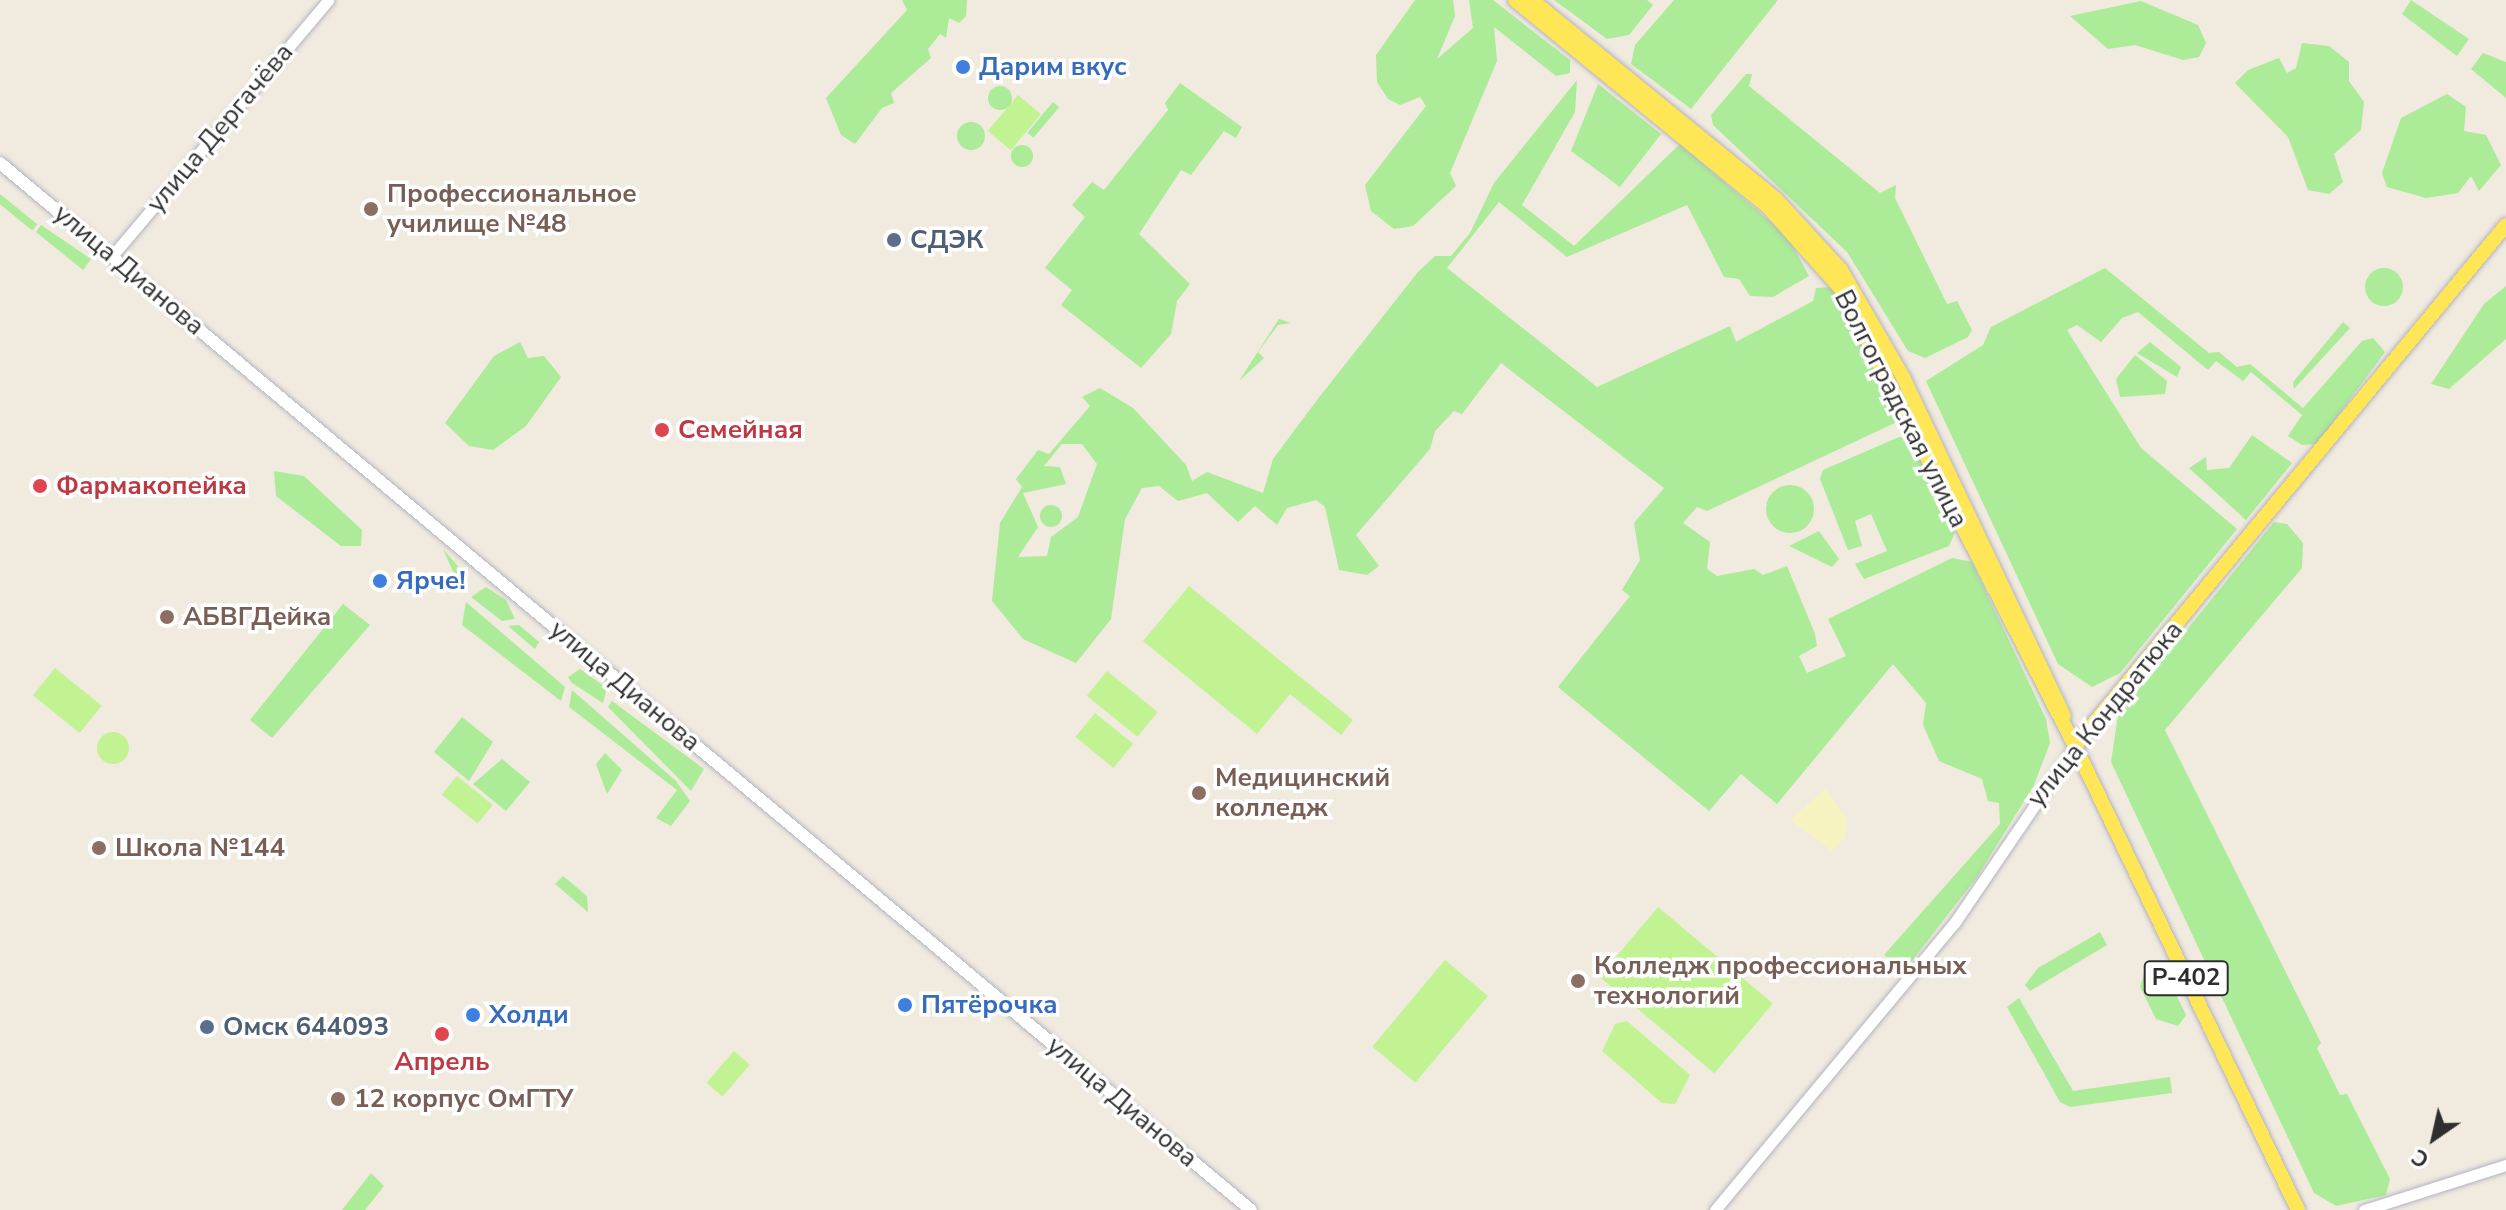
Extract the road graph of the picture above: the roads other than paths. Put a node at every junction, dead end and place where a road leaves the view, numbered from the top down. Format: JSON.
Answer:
{"nodes":[{"id":1,"x":328,"y":0,"type":"edge"},
{"id":2,"x":1515,"y":0,"type":"edge"},
{"id":3,"x":1532,"y":0,"type":"edge"},
{"id":4,"x":0,"y":163,"type":"edge"},
{"id":5,"x":2506,"y":225,"type":"edge"},
{"id":6,"x":112,"y":256,"type":"junction"},
{"id":7,"x":2075,"y":746,"type":"junction"},
{"id":8,"x":2506,"y":1165,"type":"edge"},
{"id":9,"x":1251,"y":1210,"type":"edge"},
{"id":10,"x":1715,"y":1210,"type":"edge"},
{"id":11,"x":2298,"y":1210,"type":"edge"},
{"id":12,"x":2364,"y":1210,"type":"edge"}],
"edges":[{"from":1,"to":6,"type":"street","name":"улица Дергачёва"},
{"from":2,"to":7,"type":"main road","name":"Волгоградская улица"},
{"from":3,"to":7,"type":"main road","name":"Волгоградская улица"},
{"from":4,"to":6,"type":"main road","name":"улица Дианова"},
{"from":5,"to":7,"type":"main road","name":"улица Кондратюка"},
{"from":6,"to":9,"type":"main road","name":"улица Дианова"},
{"from":7,"to":10,"type":"street","name":"улица Кондратюка"},
{"from":7,"to":11,"type":"main road","name":"Волгоградская улица","number":"Р-402"},
{"from":8,"to":12,"type":"street"}]}
